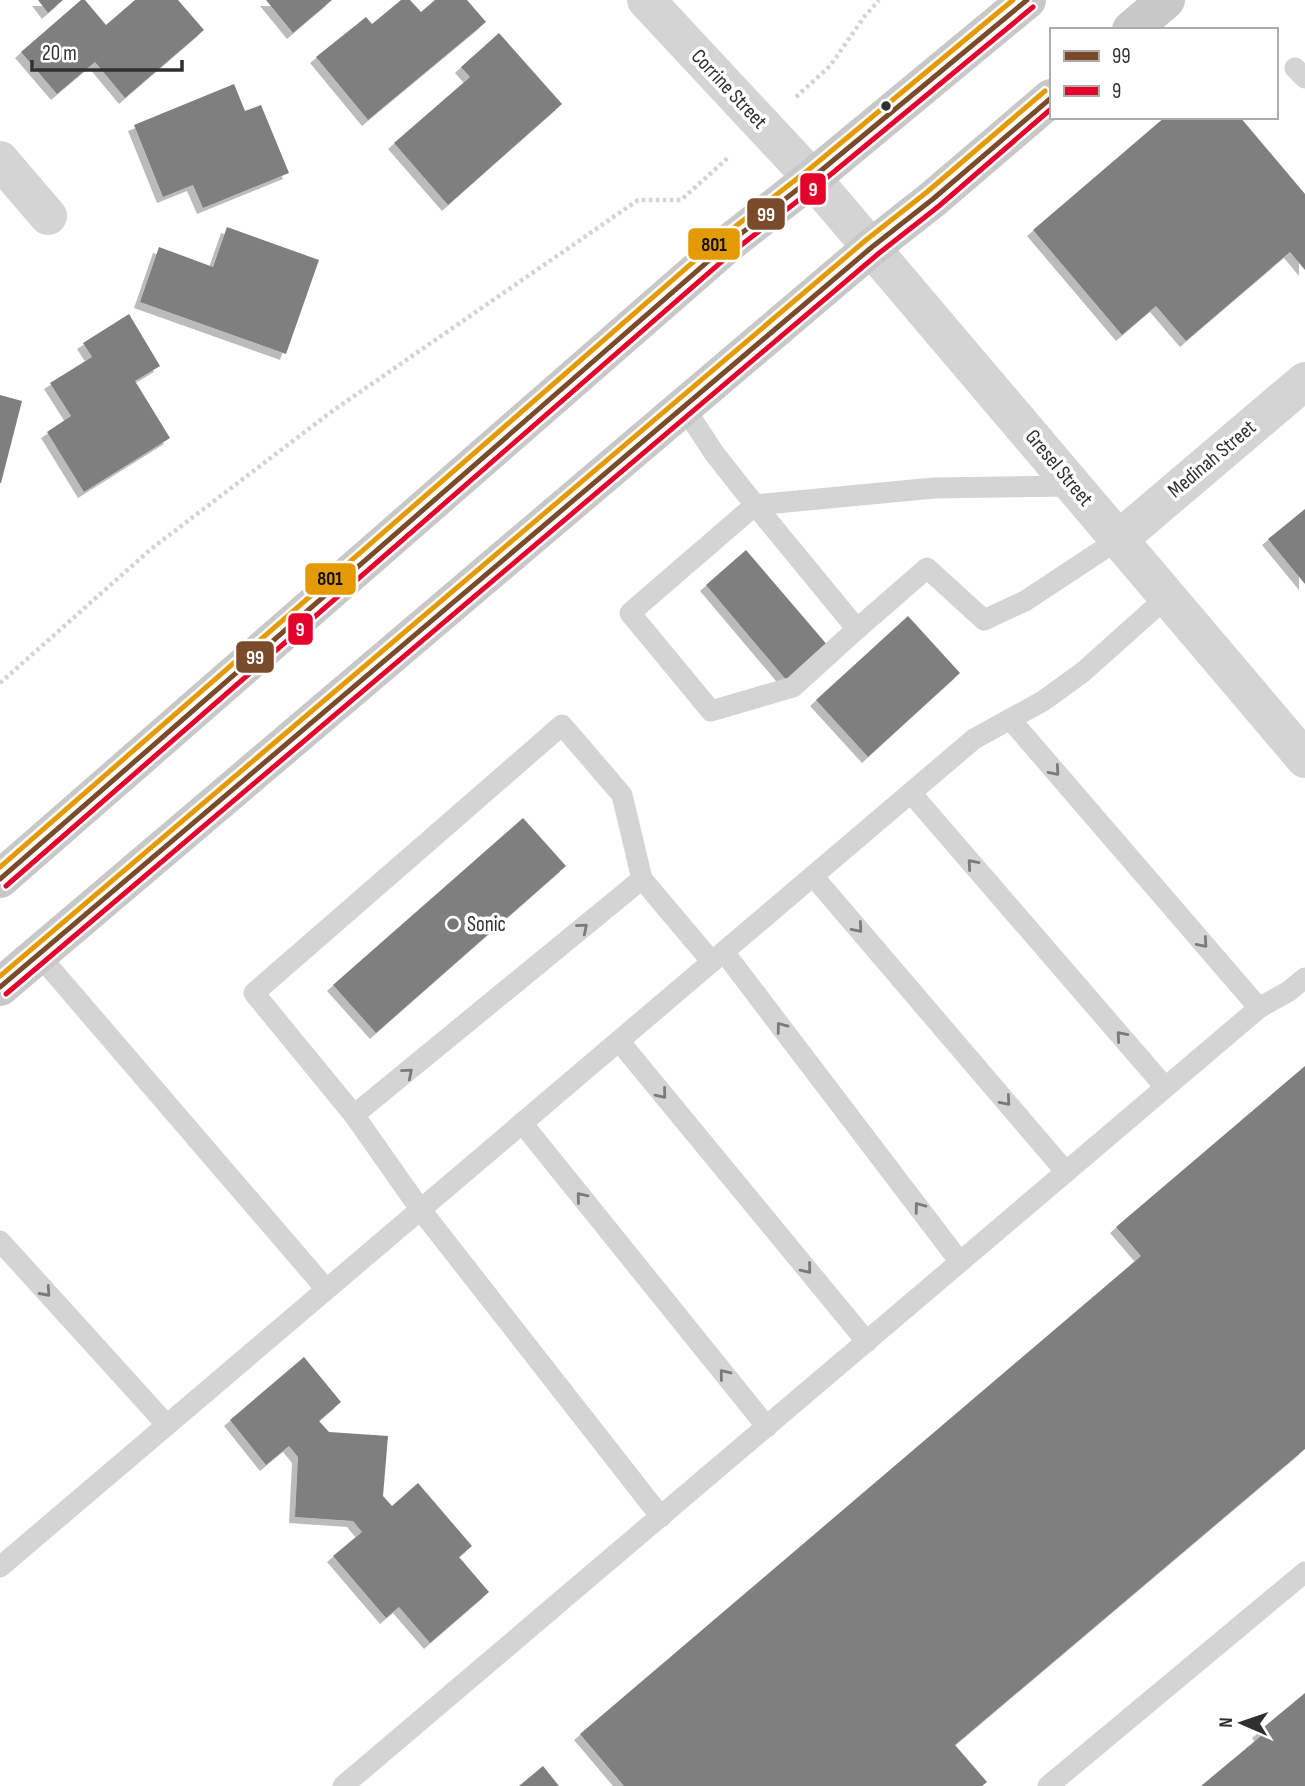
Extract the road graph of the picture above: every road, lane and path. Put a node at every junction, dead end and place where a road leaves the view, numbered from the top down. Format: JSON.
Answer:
{"nodes":[{"id":1,"x":646,"y":0,"type":"edge"},
{"id":2,"x":879,"y":0,"type":"edge"},
{"id":3,"x":1027,"y":0,"type":"edge"},
{"id":4,"x":1166,"y":0,"type":"edge"},
{"id":5,"x":1133,"y":28,"type":"edge"},
{"id":6,"x":1050,"y":99,"type":"edge"},
{"id":7,"x":764,"y":126,"type":"junction"},
{"id":8,"x":0,"y":160,"type":"edge"},
{"id":9,"x":812,"y":178,"type":"junction"},
{"id":10,"x":48,"y":216,"type":"dead end"},
{"id":11,"x":872,"y":247,"type":"junction"},
{"id":12,"x":1305,"y":380,"type":"edge"},
{"id":13,"x":684,"y":407,"type":"junction"},
{"id":14,"x":1073,"y":486,"type":"junction"},
{"id":15,"x":755,"y":505,"type":"junction"},
{"id":16,"x":1119,"y":539,"type":"junction"},
{"id":17,"x":1168,"y":596,"type":"junction"},
{"id":18,"x":857,"y":629,"type":"junction"},
{"id":19,"x":0,"y":683,"type":"edge"},
{"id":20,"x":1010,"y":719,"type":"junction"},
{"id":21,"x":1305,"y":759,"type":"edge"},
{"id":22,"x":911,"y":793,"type":"junction"},
{"id":23,"x":813,"y":876,"type":"junction"},
{"id":24,"x":0,"y":879,"type":"edge"},
{"id":25,"x":642,"y":879,"type":"junction"},
{"id":26,"x":40,"y":955,"type":"junction"},
{"id":27,"x":718,"y":957,"type":"junction"},
{"id":28,"x":1305,"y":978,"type":"edge"},
{"id":29,"x":0,"y":987,"type":"edge"},
{"id":30,"x":1259,"y":1008,"type":"junction"},
{"id":31,"x":619,"y":1041,"type":"junction"},
{"id":32,"x":1165,"y":1087,"type":"junction"},
{"id":33,"x":354,"y":1115,"type":"junction"},
{"id":34,"x":522,"y":1123,"type":"junction"},
{"id":35,"x":1066,"y":1172,"type":"junction"},
{"id":36,"x":420,"y":1209,"type":"junction"},
{"id":37,"x":0,"y":1241,"type":"edge"},
{"id":38,"x":960,"y":1262,"type":"junction"},
{"id":39,"x":326,"y":1289,"type":"junction"},
{"id":40,"x":867,"y":1342,"type":"junction"},
{"id":41,"x":166,"y":1424,"type":"junction"},
{"id":42,"x":767,"y":1427,"type":"junction"},
{"id":43,"x":661,"y":1517,"type":"junction"},
{"id":44,"x":0,"y":1567,"type":"edge"},
{"id":45,"x":1305,"y":1572,"type":"edge"},
{"id":46,"x":343,"y":1786,"type":"edge"},
{"id":47,"x":1048,"y":1786,"type":"edge"}],
"edges":[{"from":1,"to":7,"type":"street","name":"Corrine Street"},
{"from":2,"to":7,"type":"path"},
{"from":3,"to":9,"type":"main road"},
{"from":4,"to":5,"type":"main road"},
{"from":6,"to":11,"type":"main road"},
{"from":7,"to":9,"type":"street","name":"Corrine Street"},
{"from":7,"to":19,"type":"path"},
{"from":8,"to":10,"type":"street"},
{"from":9,"to":11,"type":"street","name":"Gresel Street"},
{"from":9,"to":24,"type":"main road"},
{"from":11,"to":13,"type":"main road"},
{"from":11,"to":14,"type":"street","name":"Gresel Street"},
{"from":12,"to":16,"type":"street","name":"Medinah Street"},
{"from":13,"to":15,"type":"lane"},
{"from":13,"to":26,"type":"main road"},
{"from":14,"to":15,"type":"lane"},
{"from":14,"to":16,"type":"street","name":"Gresel Street"},
{"from":15,"to":18,"type":"lane"},
{"from":15,"to":18,"type":"lane"},
{"from":16,"to":17,"type":"street","name":"Gresel Street"},
{"from":16,"to":18,"type":"lane"},
{"from":17,"to":20,"type":"lane"},
{"from":17,"to":21,"type":"street","name":"Gresel Street"},
{"from":20,"to":22,"type":"lane"},
{"from":20,"to":30,"type":"lane","one_way":true},
{"from":22,"to":23,"type":"lane"},
{"from":32,"to":22,"type":"lane","one_way":true},
{"from":23,"to":27,"type":"lane"},
{"from":23,"to":35,"type":"lane","one_way":true},
{"from":25,"to":27,"type":"lane"},
{"from":33,"to":25,"type":"lane","one_way":true},
{"from":25,"to":33,"type":"lane"},
{"from":26,"to":29,"type":"main road"},
{"from":26,"to":39,"type":"lane"},
{"from":27,"to":31,"type":"lane"},
{"from":38,"to":27,"type":"lane","one_way":true},
{"from":28,"to":30,"type":"lane"},
{"from":30,"to":32,"type":"lane"},
{"from":31,"to":34,"type":"lane"},
{"from":31,"to":40,"type":"lane","one_way":true},
{"from":32,"to":35,"type":"lane"},
{"from":33,"to":36,"type":"lane"},
{"from":34,"to":36,"type":"lane"},
{"from":42,"to":34,"type":"lane","one_way":true},
{"from":35,"to":38,"type":"lane"},
{"from":36,"to":39,"type":"lane"},
{"from":36,"to":43,"type":"lane"},
{"from":37,"to":41,"type":"lane","one_way":true},
{"from":38,"to":40,"type":"lane"},
{"from":39,"to":41,"type":"lane"},
{"from":40,"to":42,"type":"lane"},
{"from":41,"to":44,"type":"lane"},
{"from":42,"to":43,"type":"lane"},
{"from":43,"to":46,"type":"lane"},
{"from":45,"to":47,"type":"lane"}]}
